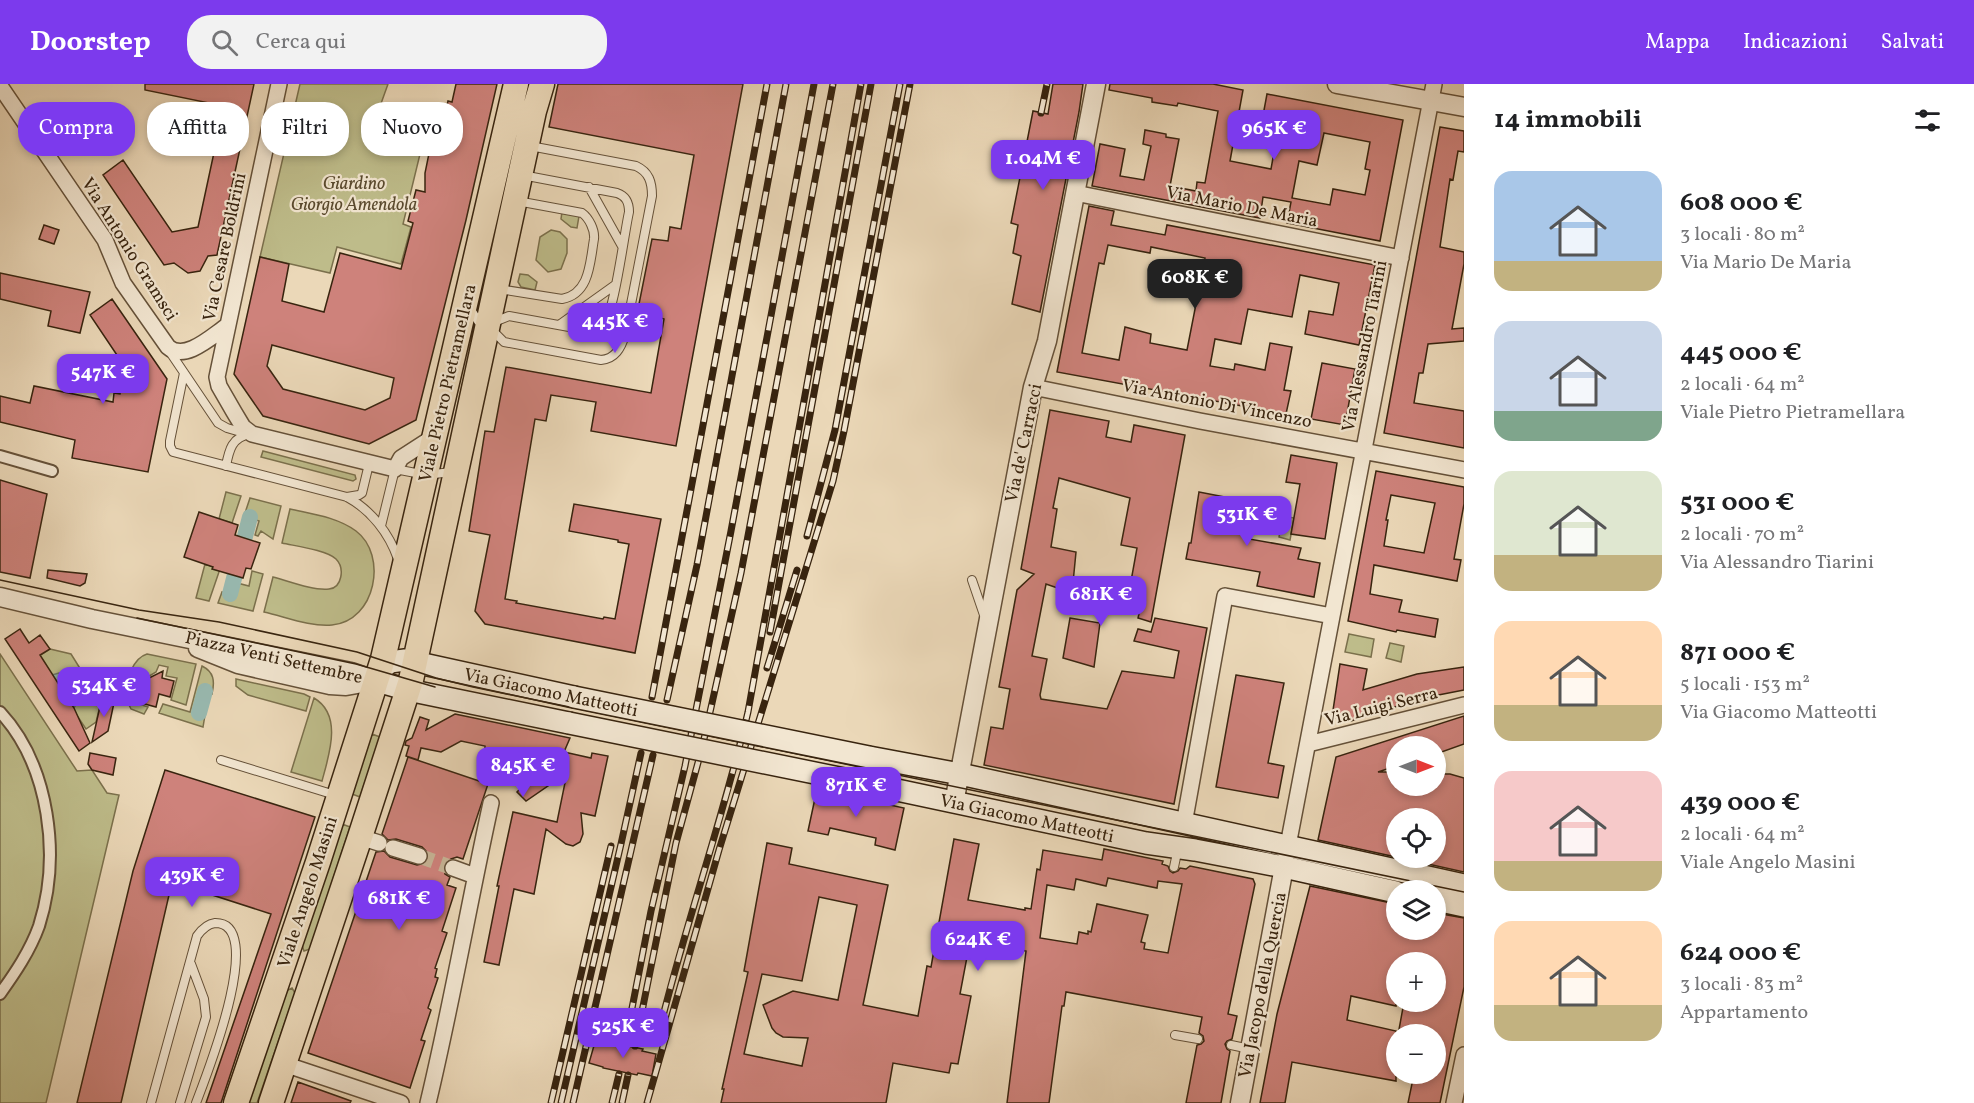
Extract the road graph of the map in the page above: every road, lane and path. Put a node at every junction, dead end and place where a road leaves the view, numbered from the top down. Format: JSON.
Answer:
{"nodes":[{"id":1,"x":279,"y":84,"type":"edge"},
{"id":2,"x":516,"y":84,"type":"edge"},
{"id":3,"x":536,"y":84,"type":"edge"},
{"id":4,"x":542,"y":84,"type":"edge"},
{"id":5,"x":1096,"y":84,"type":"edge"},
{"id":6,"x":1337,"y":84,"type":"edge"},
{"id":7,"x":0,"y":86,"type":"edge"},
{"id":8,"x":1432,"y":92,"type":"edge"},
{"id":9,"x":1464,"y":107,"type":"edge"},
{"id":10,"x":534,"y":111,"type":"junction"},
{"id":11,"x":515,"y":143,"type":"junction"},
{"id":12,"x":509,"y":172,"type":"junction"},
{"id":13,"x":589,"y":187,"type":"junction"},
{"id":14,"x":1075,"y":193,"type":"junction"},
{"id":15,"x":516,"y":200,"type":"junction"},
{"id":16,"x":622,"y":247,"type":"junction"},
{"id":17,"x":1401,"y":258,"type":"junction"},
{"id":18,"x":470,"y":285,"type":"junction"},
{"id":19,"x":615,"y":285,"type":"junction"},
{"id":20,"x":496,"y":288,"type":"junction"},
{"id":21,"x":487,"y":325,"type":"junction"},
{"id":22,"x":559,"y":325,"type":"junction"},
{"id":23,"x":227,"y":326,"type":"junction"},
{"id":24,"x":168,"y":347,"type":"junction"},
{"id":25,"x":184,"y":373,"type":"junction"},
{"id":26,"x":1033,"y":387,"type":"junction"},
{"id":27,"x":252,"y":434,"type":"junction"},
{"id":28,"x":435,"y":436,"type":"junction"},
{"id":29,"x":1364,"y":451,"type":"junction"},
{"id":30,"x":0,"y":456,"type":"edge"},
{"id":31,"x":369,"y":464,"type":"junction"},
{"id":32,"x":226,"y":465,"type":"junction"},
{"id":33,"x":395,"y":469,"type":"junction"},
{"id":34,"x":456,"y":469,"type":"junction"},
{"id":35,"x":1464,"y":470,"type":"edge"},
{"id":36,"x":52,"y":471,"type":"dead end"},
{"id":37,"x":426,"y":475,"type":"junction"},
{"id":38,"x":348,"y":497,"type":"junction"},
{"id":39,"x":381,"y":526,"type":"junction"},
{"id":40,"x":403,"y":576,"type":"junction"},
{"id":41,"x":972,"y":580,"type":"dead end"},
{"id":42,"x":0,"y":597,"type":"edge"},
{"id":43,"x":1332,"y":616,"type":"junction"},
{"id":44,"x":988,"y":626,"type":"junction"},
{"id":45,"x":415,"y":662,"type":"junction"},
{"id":46,"x":379,"y":676,"type":"junction"},
{"id":47,"x":408,"y":690,"type":"junction"},
{"id":48,"x":1464,"y":705,"type":"edge"},
{"id":49,"x":0,"y":712,"type":"edge"},
{"id":50,"x":1308,"y":744,"type":"junction"},
{"id":51,"x":221,"y":760,"type":"dead end"},
{"id":52,"x":960,"y":774,"type":"junction"},
{"id":53,"x":339,"y":796,"type":"junction"},
{"id":54,"x":491,"y":802,"type":"dead end"},
{"id":55,"x":954,"y":803,"type":"junction"},
{"id":56,"x":1184,"y":824,"type":"junction"},
{"id":57,"x":377,"y":843,"type":"junction"},
{"id":58,"x":419,"y":856,"type":"tunnel mouth"},
{"id":59,"x":1286,"y":857,"type":"junction"},
{"id":60,"x":453,"y":868,"type":"tunnel mouth"},
{"id":61,"x":475,"y":876,"type":"junction"},
{"id":62,"x":1464,"y":885,"type":"edge"},
{"id":63,"x":1386,"y":889,"type":"edge"},
{"id":64,"x":1446,"y":902,"type":"edge"},
{"id":65,"x":1464,"y":906,"type":"edge"},
{"id":66,"x":191,"y":959,"type":"junction"},
{"id":67,"x":283,"y":965,"type":"junction"},
{"id":68,"x":314,"y":976,"type":"junction"},
{"id":69,"x":0,"y":994,"type":"edge"},
{"id":70,"x":1175,"y":1035,"type":"dead end"},
{"id":71,"x":1198,"y":1039,"type":"dead end"},
{"id":72,"x":1231,"y":1045,"type":"dead end"},
{"id":73,"x":1250,"y":1049,"type":"junction"},
{"id":74,"x":1464,"y":1055,"type":"edge"},
{"id":75,"x":284,"y":1064,"type":"junction"},
{"id":76,"x":151,"y":1103,"type":"edge"},
{"id":77,"x":180,"y":1103,"type":"edge"},
{"id":78,"x":196,"y":1103,"type":"edge"},
{"id":79,"x":236,"y":1103,"type":"edge"},
{"id":80,"x":270,"y":1103,"type":"edge"},
{"id":81,"x":401,"y":1103,"type":"edge"},
{"id":82,"x":428,"y":1103,"type":"edge"},
{"id":83,"x":1240,"y":1103,"type":"edge"},
{"id":84,"x":1454,"y":1103,"type":"edge"}],
"edges":[{"from":1,"to":23,"type":"street","name":"Via Cesare Boldrini"},
{"from":2,"to":11,"type":"main road","name":"Viale Pietro Pietramellara"},
{"from":3,"to":10,"type":"main road","name":"Viale Pietro Pietramellara"},
{"from":4,"to":10,"type":"main road","name":"Viale Pietro Pietramellara"},
{"from":5,"to":14,"type":"street","name":"Via de' Carracci"},
{"from":6,"to":8,"type":"street"},
{"from":7,"to":24,"type":"street","name":"Via Antonio Gramsci"},
{"from":8,"to":9,"type":"street"},
{"from":8,"to":17,"type":"street","name":"Via Alessandro Tiarini"},
{"from":10,"to":11,"type":"main road","name":"Viale Pietro Pietramellara"},
{"from":11,"to":12,"type":"main road","name":"Viale Pietro Pietramellara"},
{"from":11,"to":21,"type":"lane"},
{"from":12,"to":13,"type":"lane"},
{"from":12,"to":15,"type":"main road","name":"Viale Pietro Pietramellara"},
{"from":12,"to":18,"type":"main road","name":"Viale Pietro Pietramellara"},
{"from":13,"to":16,"type":"lane"},
{"from":13,"to":16,"type":"lane"},
{"from":14,"to":17,"type":"street","name":"Via Mario De Maria"},
{"from":14,"to":26,"type":"street","name":"Via de' Carracci"},
{"from":15,"to":20,"type":"main road","name":"Viale Pietro Pietramellara"},
{"from":15,"to":20,"type":"lane"},
{"from":16,"to":19,"type":"lane"},
{"from":17,"to":29,"type":"street","name":"Via Alessandro Tiarini"},
{"from":18,"to":21,"type":"lane"},
{"from":18,"to":28,"type":"main road","name":"Viale Pietro Pietramellara"},
{"from":19,"to":22,"type":"lane"},
{"from":19,"to":22,"type":"lane"},
{"from":20,"to":21,"type":"main road","name":"Viale Pietro Pietramellara"},
{"from":21,"to":22,"type":"lane"},
{"from":21,"to":34,"type":"main road","name":"Viale Pietro Pietramellara"},
{"from":23,"to":24,"type":"street","name":"Via Antonio Gramsci"},
{"from":23,"to":27,"type":"street","name":"Via Cesare Boldrini"},
{"from":24,"to":25,"type":"lane"},
{"from":25,"to":27,"type":"lane"},
{"from":25,"to":32,"type":"lane"},
{"from":26,"to":29,"type":"street","name":"Via Antonio Di Vincenzo"},
{"from":26,"to":44,"type":"street","name":"Via de' Carracci"},
{"from":27,"to":31,"type":"street"},
{"from":27,"to":32,"type":"lane"},
{"from":28,"to":33,"type":"street"},
{"from":28,"to":37,"type":"main road","name":"Viale Pietro Pietramellara"},
{"from":29,"to":35,"type":"street","name":"Via Antonio Di Vincenzo"},
{"from":29,"to":43,"type":"street","name":"Via Alessandro Tiarini"},
{"from":30,"to":36,"type":"street"},
{"from":31,"to":33,"type":"street"},
{"from":31,"to":38,"type":"lane"},
{"from":32,"to":38,"type":"lane"},
{"from":33,"to":37,"type":"lane"},
{"from":33,"to":39,"type":"lane"},
{"from":34,"to":37,"type":"lane"},
{"from":34,"to":45,"type":"main road","name":"Viale Pietro Pietramellara"},
{"from":37,"to":40,"type":"main road","name":"Viale Pietro Pietramellara"},
{"from":38,"to":39,"type":"lane"},
{"from":39,"to":40,"type":"lane"},
{"from":40,"to":46,"type":"main road","name":"Viale Pietro Pietramellara"},
{"from":41,"to":44,"type":"lane"},
{"from":42,"to":46,"type":"street","name":"Piazza Venti Settembre"},
{"from":43,"to":50,"type":"street","name":"Via Alessandro Tiarini"},
{"from":43,"to":56,"type":"street"},
{"from":44,"to":52,"type":"street","name":"Via de' Carracci"},
{"from":45,"to":46,"type":"main road","name":"Via Giacomo Matteotti"},
{"from":45,"to":47,"type":"main road","name":"Viale Pietro Pietramellara"},
{"from":45,"to":52,"type":"main road","name":"Via Giacomo Matteotti","bridge":true},
{"from":46,"to":47,"type":"main road","name":"Via Giacomo Matteotti"},
{"from":46,"to":53,"type":"main road","name":"Viale Angelo Masini"},
{"from":47,"to":55,"type":"main road","name":"Via Giacomo Matteotti","bridge":true},
{"from":47,"to":57,"type":"main road","name":"Viale Angelo Masini"},
{"from":48,"to":50,"type":"street","name":"Via Luigi Serra"},
{"from":49,"to":69,"type":"street"},
{"from":50,"to":59,"type":"street","name":"Via Alessandro Tiarini"},
{"from":51,"to":53,"type":"lane"},
{"from":52,"to":55,"type":"street","name":"Via de' Carracci"},
{"from":52,"to":56,"type":"main road","name":"Via Giacomo Matteotti"},
{"from":53,"to":67,"type":"main road","name":"Viale Angelo Masini"},
{"from":54,"to":61,"type":"street"},
{"from":55,"to":59,"type":"main road","name":"Via Giacomo Matteotti"},
{"from":56,"to":59,"type":"main road","name":"Via Giacomo Matteotti"},
{"from":57,"to":58,"type":"street"},
{"from":57,"to":68,"type":"main road","name":"Viale Angelo Masini"},
{"from":59,"to":62,"type":"main road","name":"Via Giacomo Matteotti"},
{"from":59,"to":63,"type":"main road","name":"Via Giacomo Matteotti"},
{"from":59,"to":73,"type":"street","name":"Via Jacopo della Quercia"},
{"from":60,"to":61,"type":"street"},
{"from":61,"to":82,"type":"street"},
{"from":64,"to":65,"type":"main road"},
{"from":66,"to":76,"type":"lane"},
{"from":66,"to":77,"type":"lane"},
{"from":66,"to":78,"type":"lane"},
{"from":67,"to":68,"type":"main road"},
{"from":67,"to":79,"type":"main road","name":"Viale Angelo Masini"},
{"from":68,"to":75,"type":"main road","name":"Viale Angelo Masini"},
{"from":70,"to":71,"type":"lane"},
{"from":72,"to":73,"type":"lane"},
{"from":73,"to":83,"type":"street","name":"Via Jacopo della Quercia"},
{"from":74,"to":84,"type":"street"},
{"from":75,"to":80,"type":"main road","name":"Viale Angelo Masini"},
{"from":75,"to":81,"type":"street"}]}
